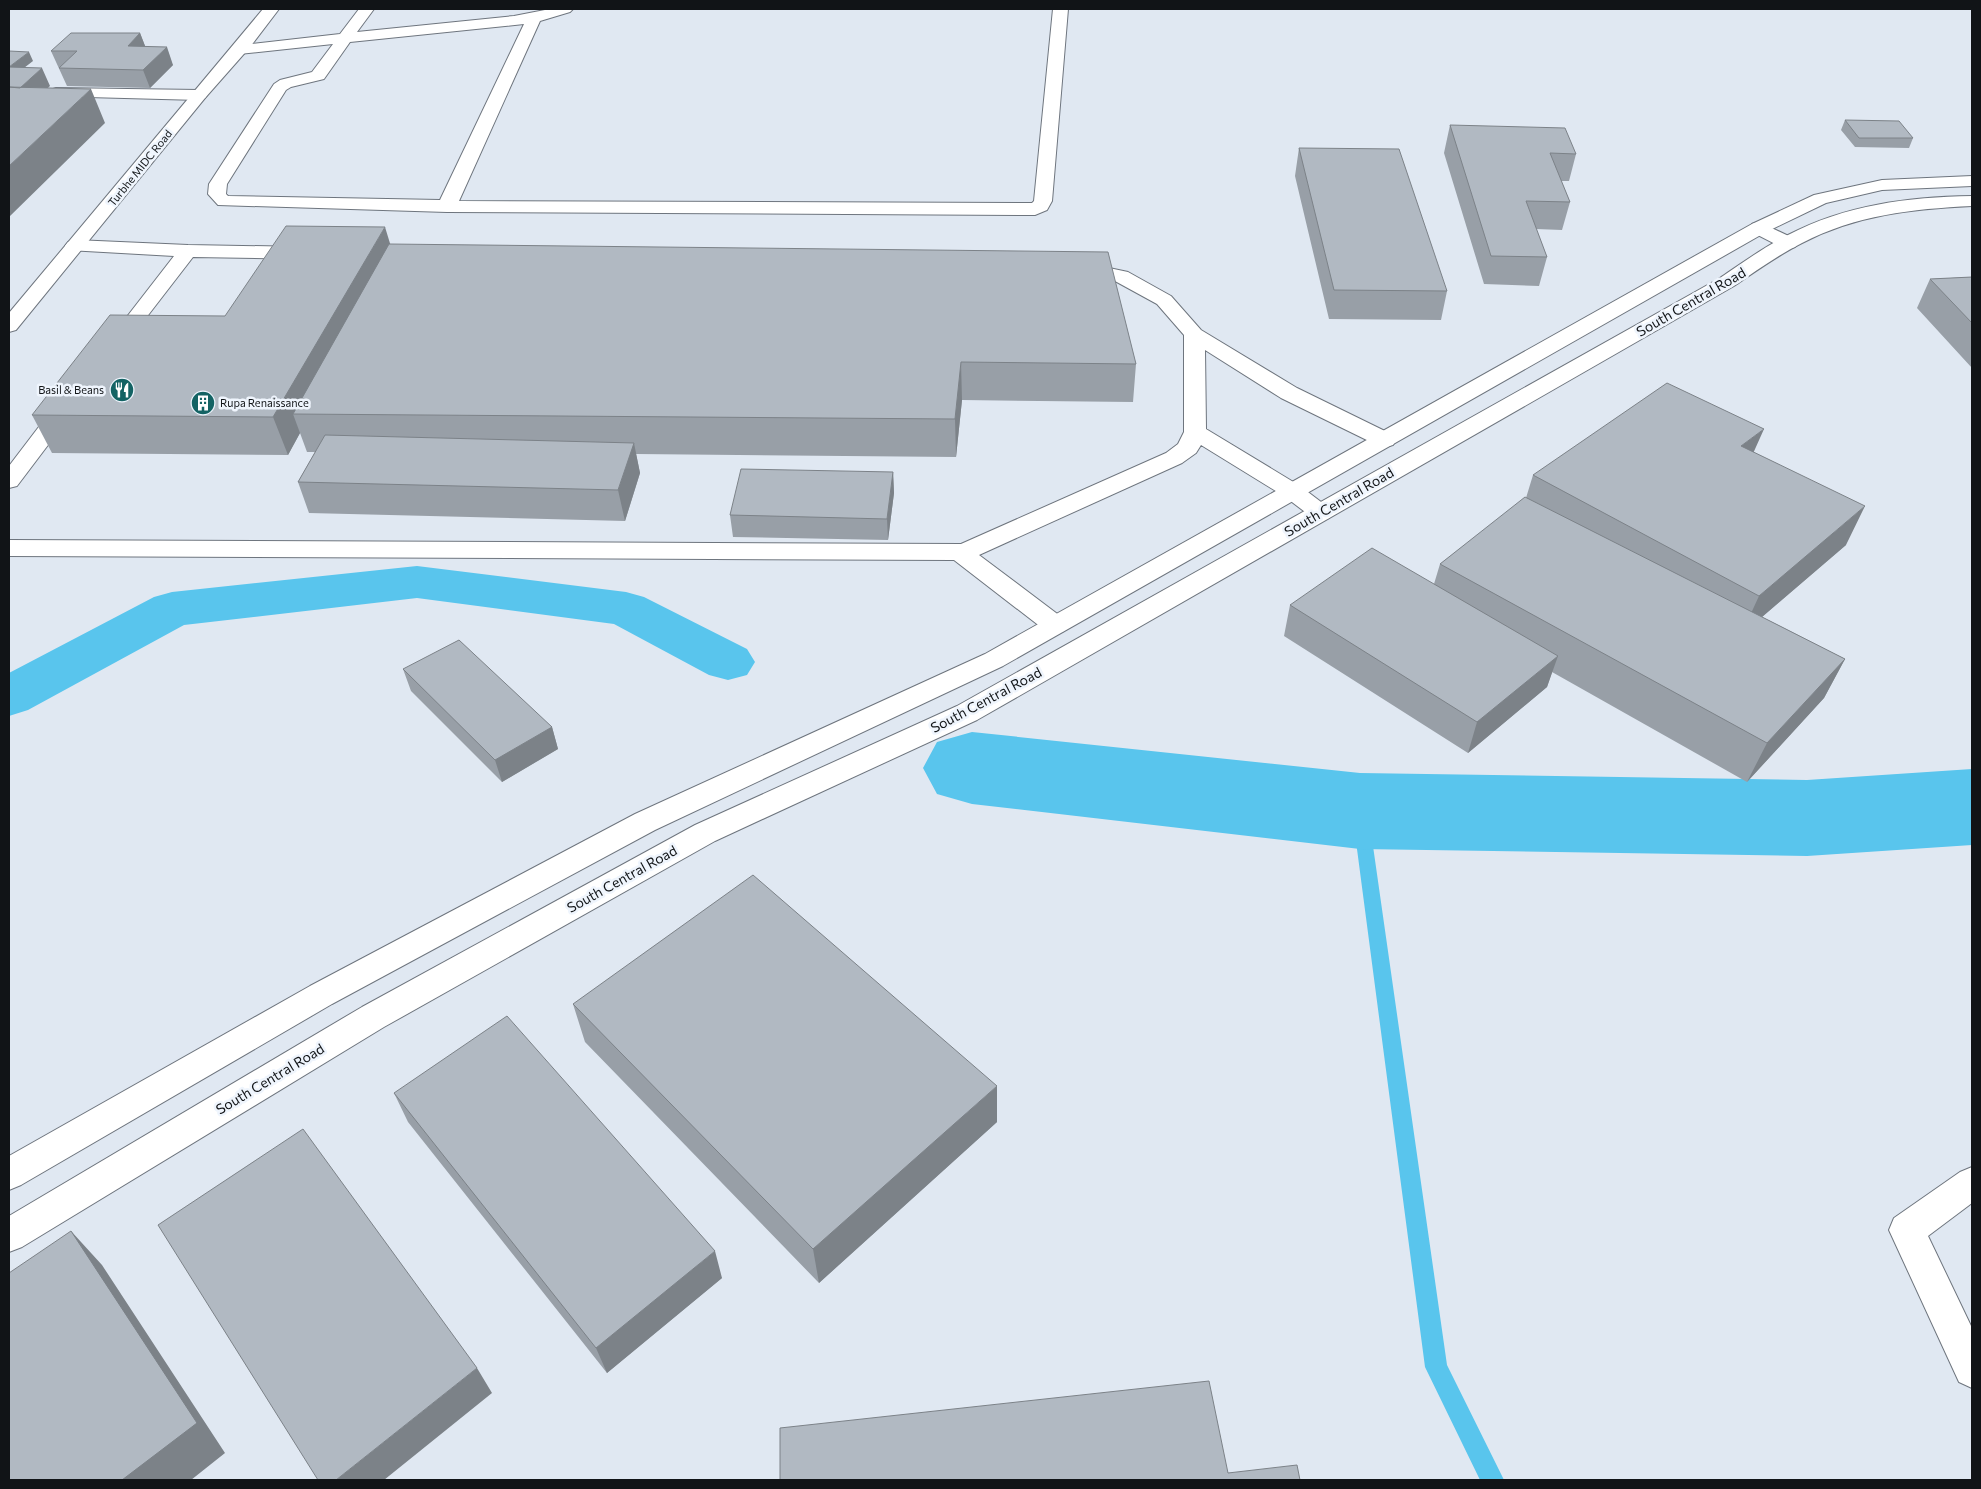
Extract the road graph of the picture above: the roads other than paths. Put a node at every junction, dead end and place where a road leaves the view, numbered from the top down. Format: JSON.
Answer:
{"nodes":[{"id":1,"x":271,"y":9,"type":"edge"},
{"id":2,"x":366,"y":9,"type":"edge"},
{"id":3,"x":565,"y":9,"type":"edge"},
{"id":4,"x":1061,"y":9,"type":"edge"},
{"id":5,"x":534,"y":18,"type":"junction"},
{"id":6,"x":344,"y":39,"type":"junction"},
{"id":7,"x":239,"y":50,"type":"junction"},
{"id":8,"x":44,"y":93,"type":"edge"},
{"id":9,"x":199,"y":95,"type":"junction"},
{"id":10,"x":1972,"y":181,"type":"edge"},
{"id":11,"x":1972,"y":201,"type":"edge"},
{"id":12,"x":447,"y":206,"type":"junction"},
{"id":13,"x":1759,"y":228,"type":"junction"},
{"id":14,"x":1788,"y":244,"type":"junction"},
{"id":15,"x":75,"y":246,"type":"junction"},
{"id":16,"x":188,"y":251,"type":"junction"},
{"id":17,"x":328,"y":253,"type":"edge"},
{"id":18,"x":1058,"y":265,"type":"edge"},
{"id":19,"x":9,"y":326,"type":"edge"},
{"id":20,"x":1194,"y":334,"type":"junction"},
{"id":21,"x":104,"y":358,"type":"edge"},
{"id":22,"x":80,"y":389,"type":"edge"},
{"id":23,"x":1195,"y":432,"type":"junction"},
{"id":24,"x":1385,"y":440,"type":"junction"},
{"id":25,"x":9,"y":481,"type":"edge"},
{"id":26,"x":1292,"y":491,"type":"junction"},
{"id":27,"x":1320,"y":513,"type":"junction"},
{"id":28,"x":9,"y":548,"type":"edge"},
{"id":29,"x":960,"y":552,"type":"junction"},
{"id":30,"x":1054,"y":625,"type":"junction"},
{"id":31,"x":9,"y":1174,"type":"edge"},
{"id":32,"x":1972,"y":1183,"type":"edge"},
{"id":33,"x":9,"y":1235,"type":"edge"},
{"id":34,"x":1972,"y":1369,"type":"edge"}],
"edges":[{"from":1,"to":7,"type":"street","name":"Turbhe MIDC Road"},
{"from":2,"to":6,"type":"street"},
{"from":3,"to":5,"type":"street"},
{"from":4,"to":12,"type":"street"},
{"from":5,"to":6,"type":"street"},
{"from":5,"to":12,"type":"street"},
{"from":6,"to":7,"type":"street"},
{"from":6,"to":12,"type":"street"},
{"from":7,"to":9,"type":"street","name":"Turbhe MIDC Road"},
{"from":8,"to":9,"type":"street"},
{"from":9,"to":15,"type":"street","name":"Turbhe MIDC Road"},
{"from":10,"to":13,"type":"street"},
{"from":11,"to":14,"type":"street","name":"South Central Road"},
{"from":13,"to":14,"type":"street"},
{"from":13,"to":24,"type":"street"},
{"from":14,"to":27,"type":"street","name":"South Central Road"},
{"from":15,"to":16,"type":"street"},
{"from":15,"to":19,"type":"street","name":"Turbhe MIDC Road"},
{"from":16,"to":17,"type":"street"},
{"from":16,"to":21,"type":"street"},
{"from":18,"to":20,"type":"street"},
{"from":20,"to":23,"type":"street"},
{"from":20,"to":24,"type":"street"},
{"from":22,"to":25,"type":"street"},
{"from":23,"to":26,"type":"street"},
{"from":23,"to":29,"type":"street"},
{"from":24,"to":26,"type":"street"},
{"from":26,"to":27,"type":"street"},
{"from":26,"to":30,"type":"street"},
{"from":27,"to":33,"type":"street","name":"South Central Road"},
{"from":28,"to":29,"type":"street"},
{"from":29,"to":30,"type":"street"},
{"from":30,"to":31,"type":"street"},
{"from":32,"to":34,"type":"street"}]}
